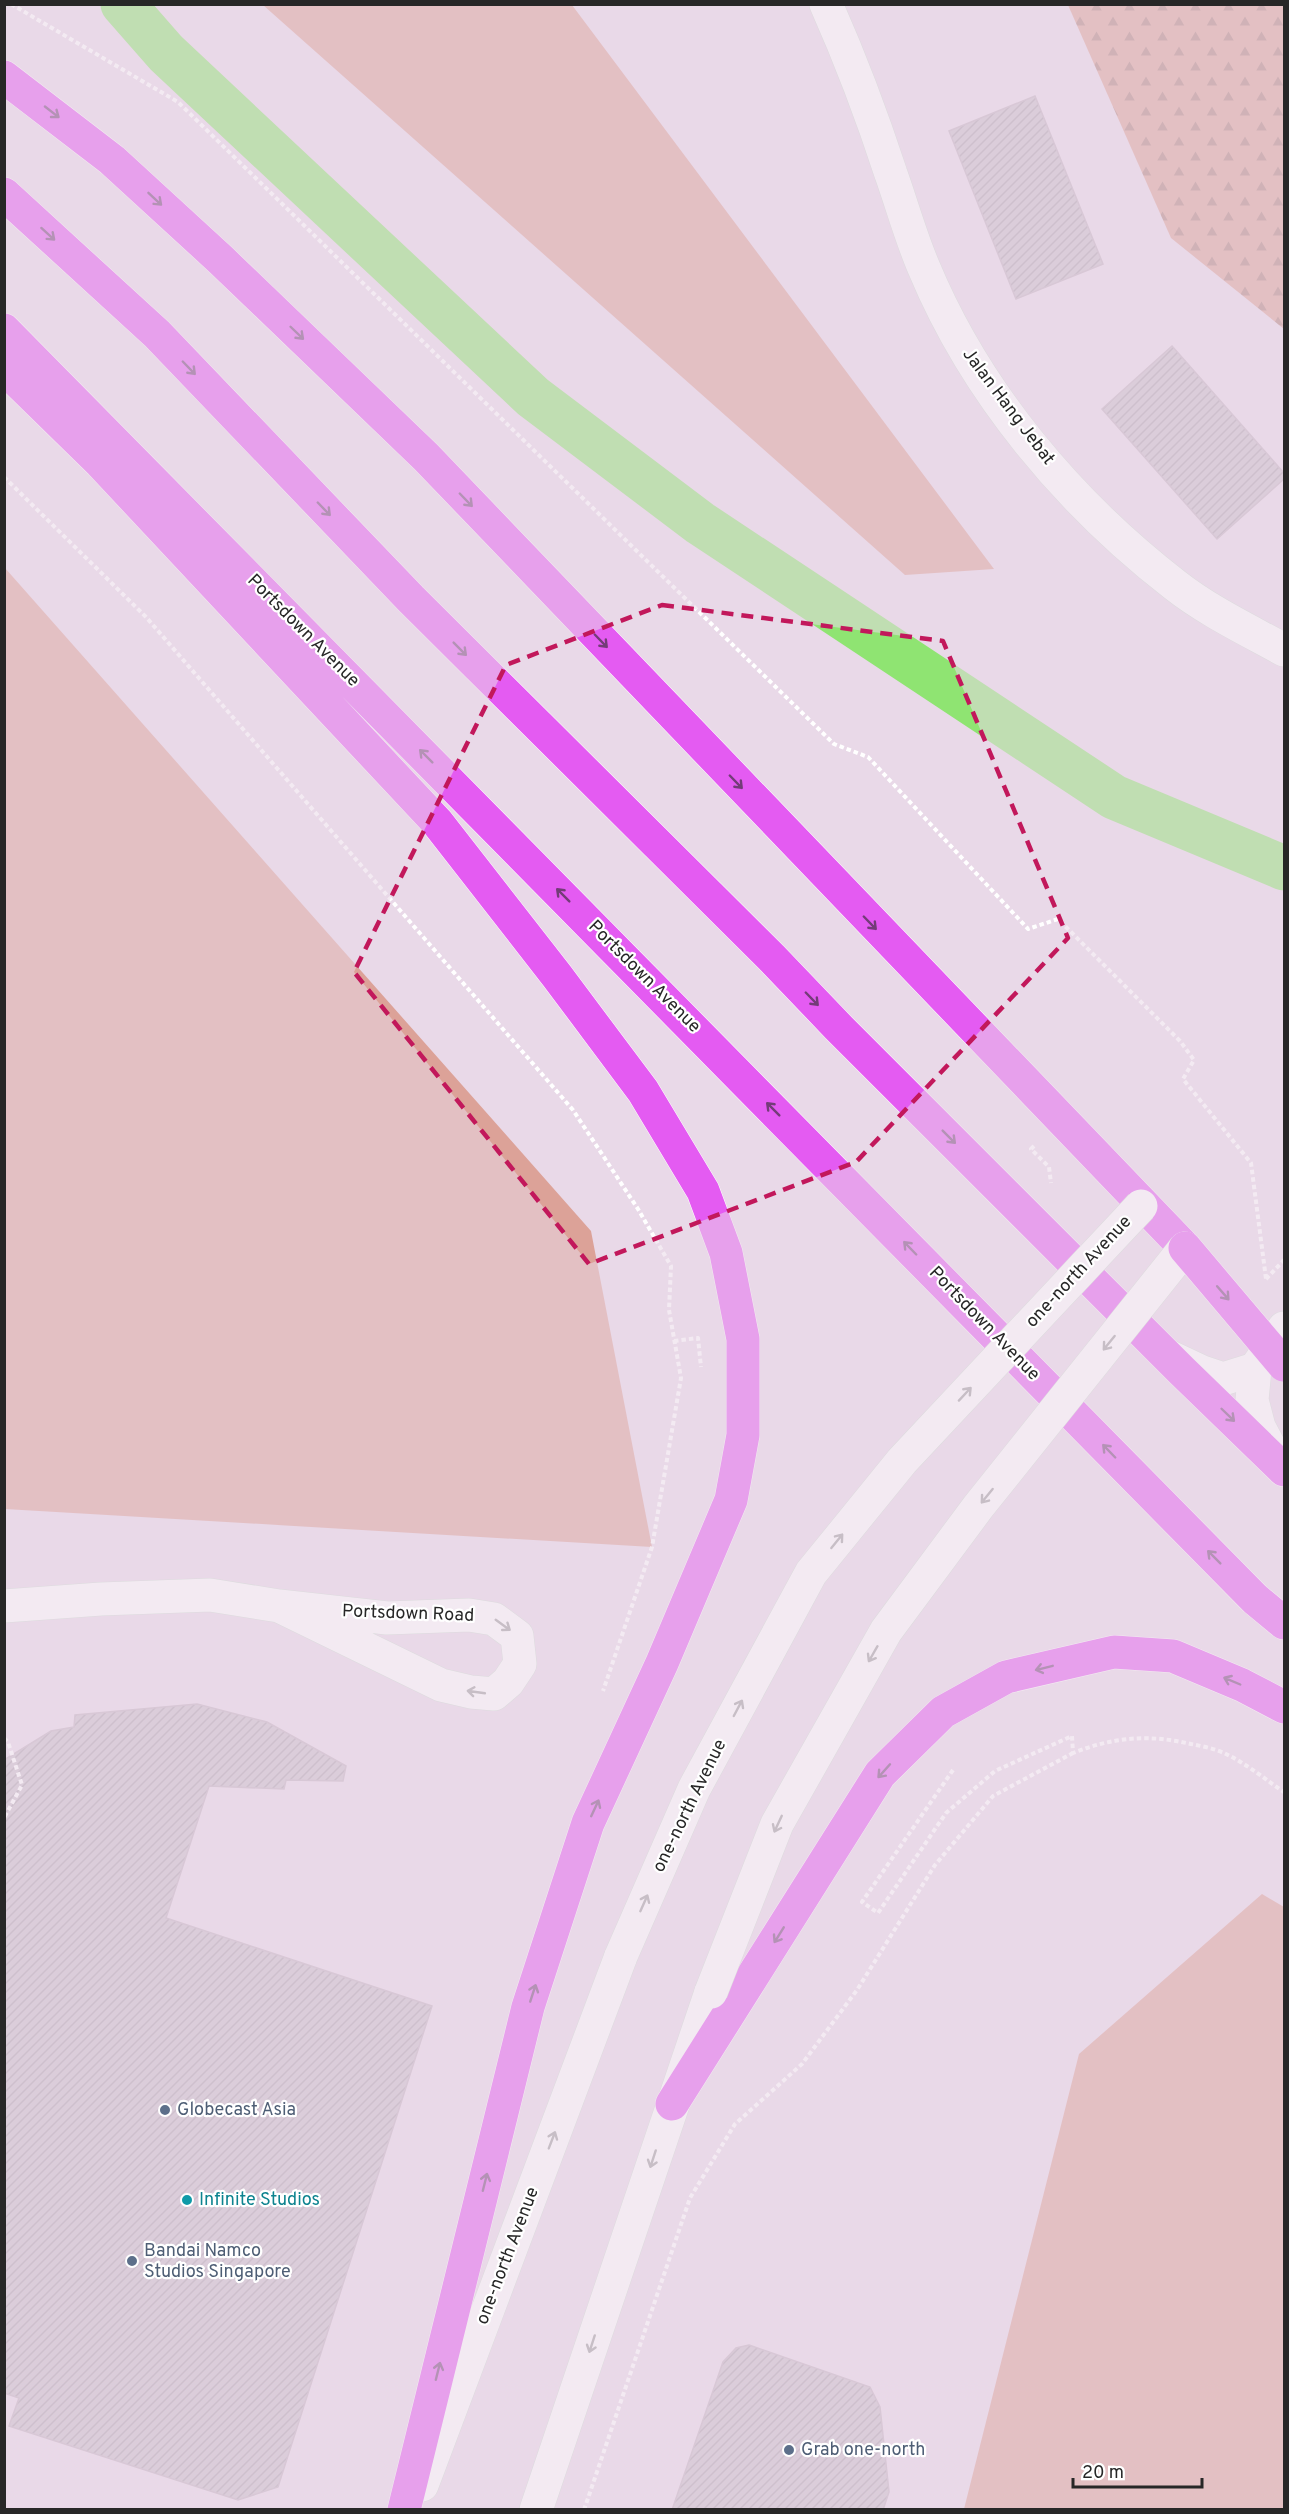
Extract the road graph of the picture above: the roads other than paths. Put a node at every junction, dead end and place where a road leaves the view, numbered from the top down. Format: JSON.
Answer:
{"nodes":[{"id":1,"x":826,"y":4,"type":"edge"},
{"id":2,"x":4,"y":77,"type":"edge"},
{"id":3,"x":4,"y":194,"type":"edge"},
{"id":4,"x":4,"y":330,"type":"edge"},
{"id":5,"x":4,"y":368,"type":"edge"},
{"id":6,"x":1284,"y":650,"type":"edge"},
{"id":7,"x":1141,"y":1206,"type":"junction"},
{"id":8,"x":1185,"y":1248,"type":"junction"},
{"id":9,"x":1284,"y":1328,"type":"edge"},
{"id":10,"x":1168,"y":1356,"type":"junction"},
{"id":11,"x":1270,"y":1367,"type":"edge"},
{"id":12,"x":1281,"y":1466,"type":"edge"},
{"id":13,"x":4,"y":1606,"type":"edge"},
{"id":14,"x":279,"y":1606,"type":"junction"},
{"id":15,"x":1284,"y":1623,"type":"edge"},
{"id":16,"x":1284,"y":1707,"type":"edge"},
{"id":17,"x":672,"y":2104,"type":"junction"},
{"id":18,"x":404,"y":2510,"type":"edge"},
{"id":19,"x":413,"y":2510,"type":"edge"},
{"id":20,"x":536,"y":2510,"type":"edge"}],
"edges":[{"from":1,"to":6,"type":"street","name":"Jalan Hang Jebat"},
{"from":2,"to":7,"type":"highway","one_way":true},
{"from":3,"to":10,"type":"highway","one_way":true},
{"from":15,"to":4,"type":"highway","name":"Portsdown Avenue","one_way":true},
{"from":18,"to":5,"type":"highway","one_way":true},
{"from":7,"to":8,"type":"highway"},
{"from":19,"to":7,"type":"street","name":"one-north Avenue","one_way":true,"bridge":true},
{"from":8,"to":11,"type":"highway","one_way":true,"bridge":true},
{"from":8,"to":17,"type":"street","one_way":true,"bridge":true},
{"from":9,"to":11,"type":"street"},
{"from":10,"to":11,"type":"street"},
{"from":10,"to":12,"type":"highway","one_way":true},
{"from":11,"to":12,"type":"street"},
{"from":13,"to":14,"type":"street","name":"Portsdown Road"},
{"from":14,"to":14,"type":"street","name":"Portsdown Road","one_way":true},
{"from":16,"to":17,"type":"highway","one_way":true},
{"from":17,"to":20,"type":"street","one_way":true}]}
